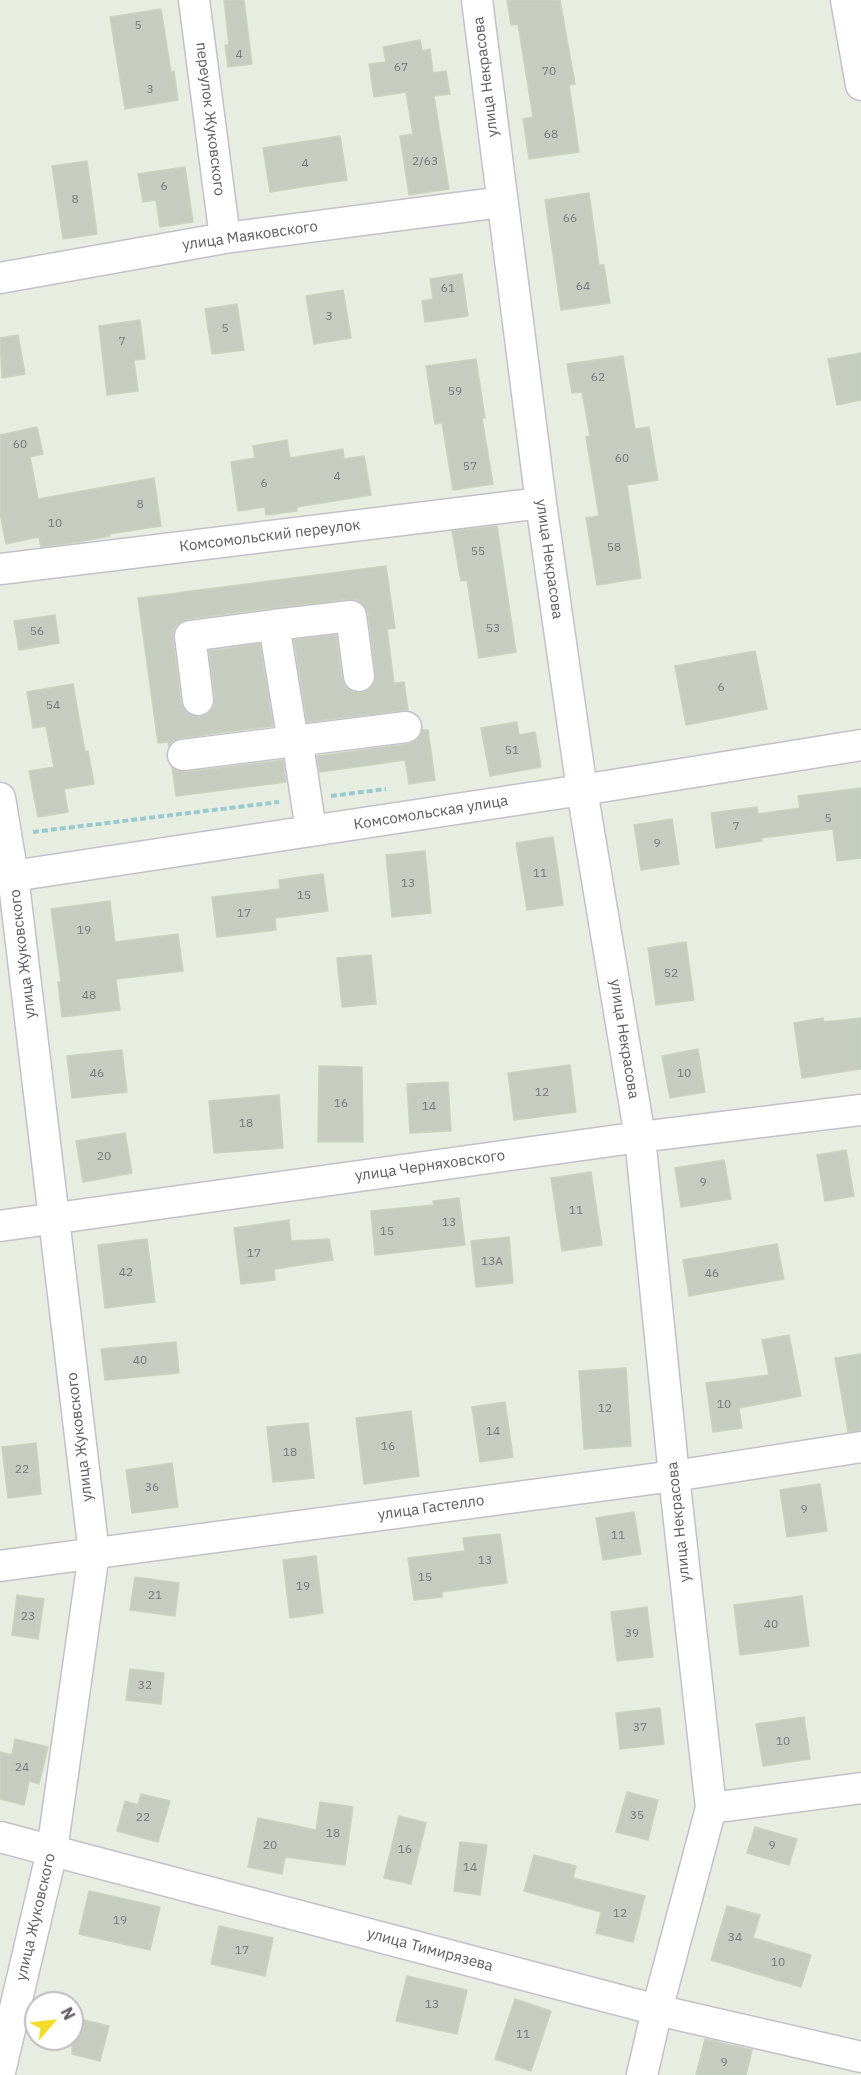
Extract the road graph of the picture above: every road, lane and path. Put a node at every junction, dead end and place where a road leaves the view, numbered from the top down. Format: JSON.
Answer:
{"nodes":[{"id":1,"x":195,"y":0,"type":"edge"},
{"id":2,"x":477,"y":0,"type":"edge"},
{"id":3,"x":846,"y":0,"type":"edge"},
{"id":4,"x":861,"y":85,"type":"edge"},
{"id":5,"x":501,"y":202,"type":"junction"},
{"id":6,"x":225,"y":238,"type":"junction"},
{"id":7,"x":0,"y":278,"type":"edge"},
{"id":8,"x":541,"y":503,"type":"junction"},
{"id":9,"x":0,"y":569,"type":"edge"},
{"id":10,"x":274,"y":625,"type":"junction"},
{"id":11,"x":359,"y":676,"type":"dead end"},
{"id":12,"x":198,"y":700,"type":"dead end"},
{"id":13,"x":406,"y":727,"type":"dead end"},
{"id":14,"x":293,"y":742,"type":"junction"},
{"id":15,"x":861,"y":746,"type":"edge"},
{"id":16,"x":183,"y":755,"type":"dead end"},
{"id":17,"x":388,"y":789,"type":"dead end"},
{"id":18,"x":582,"y":790,"type":"junction"},
{"id":19,"x":0,"y":798,"type":"edge"},
{"id":20,"x":306,"y":798,"type":"junction"},
{"id":21,"x":311,"y":831,"type":"junction"},
{"id":22,"x":6,"y":835,"type":"junction"},
{"id":23,"x":7,"y":877,"type":"edge"},
{"id":24,"x":861,"y":1110,"type":"edge"},
{"id":25,"x":640,"y":1137,"type":"junction"},
{"id":26,"x":55,"y":1217,"type":"junction"},
{"id":27,"x":0,"y":1226,"type":"edge"},
{"id":28,"x":861,"y":1447,"type":"edge"},
{"id":29,"x":674,"y":1476,"type":"junction"},
{"id":30,"x":94,"y":1553,"type":"junction"},
{"id":31,"x":0,"y":1566,"type":"edge"},
{"id":32,"x":861,"y":1788,"type":"edge"},
{"id":33,"x":711,"y":1808,"type":"junction"},
{"id":34,"x":0,"y":1837,"type":"edge"},
{"id":35,"x":52,"y":1851,"type":"junction"},
{"id":36,"x":657,"y":2010,"type":"junction"},
{"id":37,"x":861,"y":2057,"type":"edge"},
{"id":38,"x":0,"y":2072,"type":"edge"},
{"id":39,"x":642,"y":2075,"type":"edge"}],
"edges":[{"from":1,"to":6,"type":"street","name":"переулок Жуковского"},
{"from":2,"to":5,"type":"street","name":"улица Некрасова"},
{"from":3,"to":4,"type":"street"},
{"from":5,"to":6,"type":"street","name":"улица Маяковского"},
{"from":5,"to":8,"type":"street","name":"улица Некрасова"},
{"from":6,"to":7,"type":"street","name":"улица Маяковского"},
{"from":8,"to":9,"type":"street","name":"Комсомольский переулок"},
{"from":8,"to":18,"type":"street","name":"улица Некрасова"},
{"from":10,"to":11,"type":"street"},
{"from":10,"to":12,"type":"street"},
{"from":10,"to":14,"type":"street"},
{"from":13,"to":14,"type":"street"},
{"from":14,"to":16,"type":"street"},
{"from":14,"to":20,"type":"street"},
{"from":15,"to":18,"type":"street","name":"Комсомольская улица"},
{"from":17,"to":20,"type":"path"},
{"from":18,"to":21,"type":"street","name":"Комсомольская улица"},
{"from":18,"to":25,"type":"street","name":"улица Некрасова"},
{"from":19,"to":22,"type":"street","name":"улица Жуковского"},
{"from":20,"to":21,"type":"street"},
{"from":20,"to":22,"type":"path"},
{"from":21,"to":23,"type":"street","name":"Комсомольская улица"},
{"from":22,"to":23,"type":"street","name":"улица Жуковского"},
{"from":23,"to":26,"type":"street","name":"улица Жуковского"},
{"from":24,"to":25,"type":"street","name":"улица Черняховского"},
{"from":25,"to":26,"type":"street","name":"улица Черняховского"},
{"from":25,"to":29,"type":"street","name":"улица Некрасова"},
{"from":26,"to":27,"type":"street","name":"улица Черняховского"},
{"from":26,"to":30,"type":"street","name":"улица Жуковского"},
{"from":28,"to":29,"type":"street","name":"улица Гастелло"},
{"from":29,"to":30,"type":"street","name":"улица Гастелло"},
{"from":29,"to":33,"type":"street","name":"улица Некрасова"},
{"from":30,"to":31,"type":"street","name":"улица Гастелло"},
{"from":30,"to":35,"type":"street","name":"улица Жуковского"},
{"from":32,"to":33,"type":"street"},
{"from":33,"to":36,"type":"street","name":"улица Некрасова"},
{"from":34,"to":35,"type":"street","name":"улица Тимирязева"},
{"from":35,"to":36,"type":"street","name":"улица Тимирязева"},
{"from":35,"to":38,"type":"street","name":"улица Жуковского"},
{"from":36,"to":37,"type":"street","name":"улица Тимирязева"},
{"from":36,"to":39,"type":"street","name":"улица Некрасова"}]}
